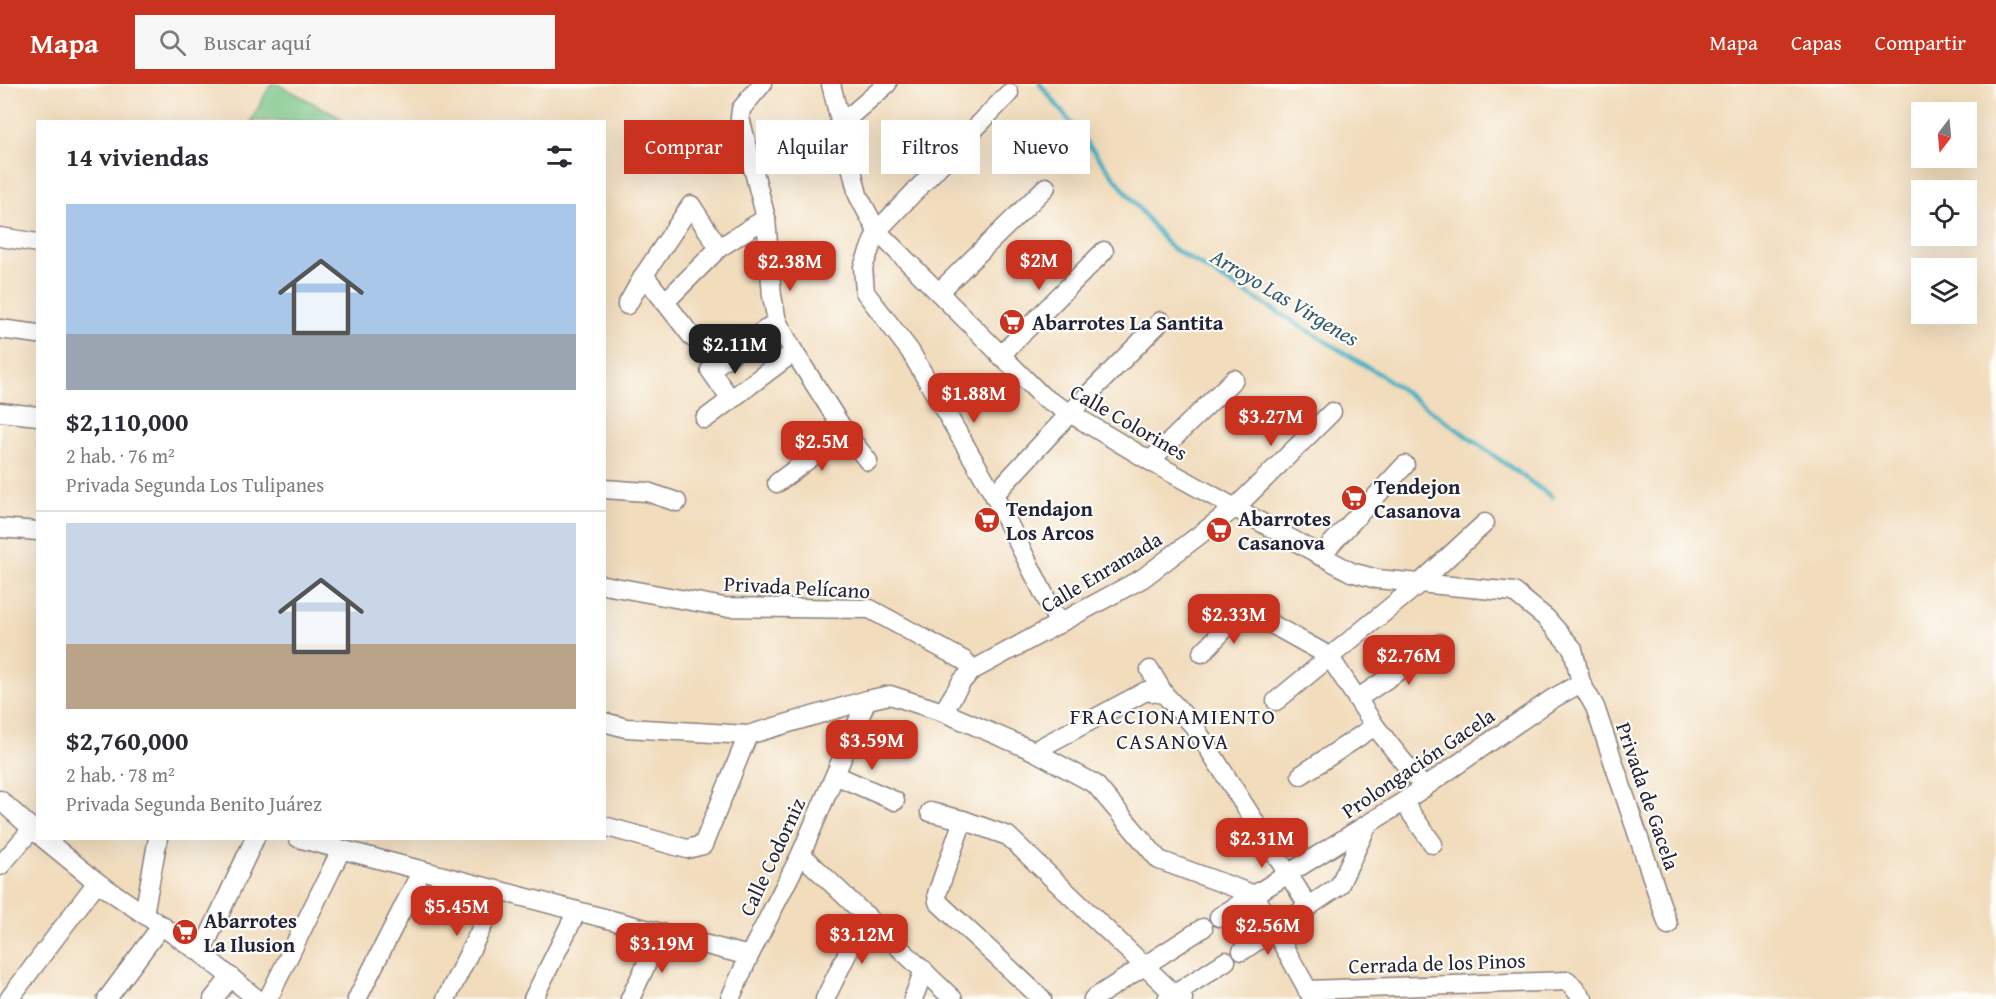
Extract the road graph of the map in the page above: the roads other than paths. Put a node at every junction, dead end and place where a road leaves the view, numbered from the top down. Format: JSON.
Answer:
{"nodes":[{"id":1,"x":762,"y":84,"type":"edge"},
{"id":2,"x":831,"y":84,"type":"edge"},
{"id":3,"x":887,"y":84,"type":"edge"},
{"id":4,"x":1009,"y":93,"type":"dead end"},
{"id":5,"x":841,"y":120,"type":"edge"},
{"id":6,"x":845,"y":120,"type":"edge"},
{"id":7,"x":853,"y":174,"type":"edge"},
{"id":8,"x":1046,"y":187,"type":"dead end"},
{"id":9,"x":766,"y":218,"type":"junction"},
{"id":10,"x":877,"y":231,"type":"junction"},
{"id":11,"x":0,"y":237,"type":"edge"},
{"id":12,"x":36,"y":243,"type":"edge"},
{"id":13,"x":719,"y":248,"type":"junction"},
{"id":14,"x":1104,"y":251,"type":"dead end"},
{"id":15,"x":644,"y":275,"type":"junction"},
{"id":16,"x":939,"y":292,"type":"junction"},
{"id":17,"x":665,"y":302,"type":"junction"},
{"id":18,"x":627,"y":305,"type":"dead end"},
{"id":19,"x":777,"y":321,"type":"junction"},
{"id":20,"x":1161,"y":321,"type":"dead end"},
{"id":21,"x":0,"y":329,"type":"edge"},
{"id":22,"x":36,"y":334,"type":"edge"},
{"id":23,"x":693,"y":338,"type":"dead end"},
{"id":24,"x":794,"y":352,"type":"junction"},
{"id":25,"x":1000,"y":356,"type":"junction"},
{"id":26,"x":1234,"y":379,"type":"dead end"},
{"id":27,"x":731,"y":400,"type":"junction"},
{"id":28,"x":0,"y":412,"type":"edge"},
{"id":29,"x":1332,"y":412,"type":"dead end"},
{"id":30,"x":1070,"y":413,"type":"junction"},
{"id":31,"x":36,"y":416,"type":"edge"},
{"id":32,"x":705,"y":419,"type":"dead end"},
{"id":33,"x":845,"y":432,"type":"junction"},
{"id":34,"x":868,"y":461,"type":"dead end"},
{"id":35,"x":1150,"y":461,"type":"junction"},
{"id":36,"x":1405,"y":465,"type":"dead end"},
{"id":37,"x":777,"y":483,"type":"dead end"},
{"id":38,"x":606,"y":489,"type":"edge"},
{"id":39,"x":994,"y":495,"type":"junction"},
{"id":40,"x":677,"y":502,"type":"dead end"},
{"id":41,"x":1236,"y":507,"type":"junction"},
{"id":42,"x":1485,"y":523,"type":"dead end"},
{"id":43,"x":0,"y":528,"type":"edge"},
{"id":44,"x":36,"y":531,"type":"edge"},
{"id":45,"x":1320,"y":556,"type":"junction"},
{"id":46,"x":1420,"y":583,"type":"junction"},
{"id":47,"x":606,"y":585,"type":"edge"},
{"id":48,"x":1059,"y":624,"type":"junction"},
{"id":49,"x":1440,"y":643,"type":"dead end"},
{"id":50,"x":1202,"y":653,"type":"dead end"},
{"id":51,"x":1329,"y":656,"type":"junction"},
{"id":52,"x":973,"y":670,"type":"junction"},
{"id":53,"x":1150,"y":670,"type":"dead end"},
{"id":54,"x":1581,"y":683,"type":"junction"},
{"id":55,"x":1164,"y":694,"type":"junction"},
{"id":56,"x":1357,"y":699,"type":"junction"},
{"id":57,"x":867,"y":700,"type":"junction"},
{"id":58,"x":1276,"y":701,"type":"dead end"},
{"id":59,"x":943,"y":712,"type":"junction"},
{"id":60,"x":606,"y":723,"type":"edge"},
{"id":61,"x":1375,"y":726,"type":"junction"},
{"id":62,"x":748,"y":735,"type":"junction"},
{"id":63,"x":1034,"y":751,"type":"junction"},
{"id":64,"x":835,"y":775,"type":"junction"},
{"id":65,"x":1301,"y":775,"type":"dead end"},
{"id":66,"x":1424,"y":788,"type":"junction"},
{"id":67,"x":0,"y":800,"type":"edge"},
{"id":68,"x":896,"y":801,"type":"dead end"},
{"id":69,"x":1403,"y":802,"type":"junction"},
{"id":70,"x":930,"y":812,"type":"dead end"},
{"id":71,"x":963,"y":820,"type":"junction"},
{"id":72,"x":1368,"y":825,"type":"junction"},
{"id":73,"x":606,"y":827,"type":"edge"},
{"id":74,"x":36,"y":833,"type":"edge"},
{"id":75,"x":36,"y":835,"type":"edge"},
{"id":76,"x":44,"y":840,"type":"edge"},
{"id":77,"x":158,"y":840,"type":"edge"},
{"id":78,"x":254,"y":840,"type":"edge"},
{"id":79,"x":305,"y":840,"type":"edge"},
{"id":80,"x":1433,"y":844,"type":"dead end"},
{"id":81,"x":341,"y":850,"type":"junction"},
{"id":82,"x":801,"y":854,"type":"junction"},
{"id":83,"x":0,"y":866,"type":"edge"},
{"id":84,"x":421,"y":872,"type":"junction"},
{"id":85,"x":1288,"y":873,"type":"junction"},
{"id":86,"x":97,"y":882,"type":"junction"},
{"id":87,"x":500,"y":891,"type":"junction"},
{"id":88,"x":1255,"y":895,"type":"junction"},
{"id":89,"x":1309,"y":907,"type":"junction"},
{"id":90,"x":577,"y":911,"type":"junction"},
{"id":91,"x":144,"y":914,"type":"junction"},
{"id":92,"x":866,"y":915,"type":"junction"},
{"id":93,"x":1219,"y":917,"type":"dead end"},
{"id":94,"x":162,"y":925,"type":"junction"},
{"id":95,"x":1668,"y":925,"type":"dead end"},
{"id":96,"x":1203,"y":928,"type":"dead end"},
{"id":97,"x":1275,"y":931,"type":"junction"},
{"id":98,"x":661,"y":933,"type":"junction"},
{"id":99,"x":1242,"y":951,"type":"dead end"},
{"id":100,"x":201,"y":953,"type":"junction"},
{"id":101,"x":749,"y":956,"type":"junction"},
{"id":102,"x":1226,"y":961,"type":"dead end"},
{"id":103,"x":1144,"y":965,"type":"junction"},
{"id":104,"x":924,"y":970,"type":"junction"},
{"id":105,"x":231,"y":977,"type":"junction"},
{"id":106,"x":1310,"y":995,"type":"edge"},
{"id":107,"x":1174,"y":997,"type":"edge"},
{"id":108,"x":732,"y":998,"type":"edge"},
{"id":109,"x":9,"y":999,"type":"edge"},
{"id":110,"x":107,"y":999,"type":"edge"},
{"id":111,"x":213,"y":999,"type":"edge"},
{"id":112,"x":257,"y":999,"type":"edge"},
{"id":113,"x":268,"y":999,"type":"edge"},
{"id":114,"x":357,"y":999,"type":"edge"},
{"id":115,"x":446,"y":999,"type":"edge"},
{"id":116,"x":534,"y":999,"type":"edge"},
{"id":117,"x":630,"y":999,"type":"edge"},
{"id":118,"x":825,"y":999,"type":"edge"},
{"id":119,"x":913,"y":999,"type":"edge"},
{"id":120,"x":953,"y":999,"type":"edge"},
{"id":121,"x":1042,"y":999,"type":"edge"},
{"id":122,"x":1093,"y":999,"type":"edge"},
{"id":123,"x":1583,"y":999,"type":"edge"}],
"edges":[{"from":1,"to":9,"type":"street"},
{"from":2,"to":5,"type":"street","name":"Calle Colorines"},
{"from":3,"to":6,"type":"street"},
{"from":4,"to":10,"type":"street"},
{"from":7,"to":10,"type":"street","name":"Calle Colorines"},
{"from":8,"to":16,"type":"street"},
{"from":9,"to":13,"type":"street"},
{"from":9,"to":19,"type":"street"},
{"from":10,"to":16,"type":"street","name":"Calle Colorines"},
{"from":10,"to":39,"type":"street"},
{"from":11,"to":12,"type":"street"},
{"from":13,"to":15,"type":"street"},
{"from":13,"to":17,"type":"street"},
{"from":14,"to":25,"type":"street"},
{"from":15,"to":17,"type":"street"},
{"from":15,"to":18,"type":"street"},
{"from":16,"to":25,"type":"street","name":"Calle Colorines"},
{"from":17,"to":23,"type":"street"},
{"from":19,"to":24,"type":"street"},
{"from":19,"to":27,"type":"street"},
{"from":20,"to":30,"type":"street"},
{"from":21,"to":22,"type":"street"},
{"from":24,"to":27,"type":"street"},
{"from":24,"to":33,"type":"street"},
{"from":25,"to":30,"type":"street","name":"Calle Colorines"},
{"from":26,"to":35,"type":"street"},
{"from":27,"to":32,"type":"street"},
{"from":28,"to":31,"type":"street"},
{"from":29,"to":41,"type":"street","name":"Calle Enramada"},
{"from":30,"to":35,"type":"street","name":"Calle Colorines"},
{"from":30,"to":39,"type":"street"},
{"from":33,"to":34,"type":"street"},
{"from":33,"to":37,"type":"street"},
{"from":35,"to":41,"type":"street","name":"Calle Colorines"},
{"from":36,"to":45,"type":"street"},
{"from":38,"to":40,"type":"street"},
{"from":39,"to":48,"type":"street"},
{"from":41,"to":45,"type":"street","name":"Calle Colorines"},
{"from":41,"to":48,"type":"street","name":"Calle Enramada"},
{"from":42,"to":46,"type":"street"},
{"from":43,"to":44,"type":"street"},
{"from":45,"to":46,"type":"street","name":"Calle Colorines"},
{"from":46,"to":51,"type":"street"},
{"from":46,"to":54,"type":"street","name":"Calle Colorines"},
{"from":47,"to":52,"type":"street","name":"Privada Pelícano"},
{"from":48,"to":52,"type":"street","name":"Calle Enramada"},
{"from":49,"to":56,"type":"street"},
{"from":50,"to":51,"type":"street"},
{"from":51,"to":56,"type":"street"},
{"from":51,"to":58,"type":"street"},
{"from":52,"to":59,"type":"street","name":"Calle Enramada"},
{"from":53,"to":55,"type":"street"},
{"from":54,"to":66,"type":"street","name":"Prolongación Gacela"},
{"from":54,"to":95,"type":"street","name":"Privada de Gacela"},
{"from":55,"to":63,"type":"street"},
{"from":55,"to":85,"type":"street"},
{"from":56,"to":61,"type":"street"},
{"from":57,"to":59,"type":"street"},
{"from":57,"to":62,"type":"street"},
{"from":57,"to":64,"type":"street","name":"Calle Codorniz"},
{"from":59,"to":63,"type":"street"},
{"from":60,"to":62,"type":"street"},
{"from":61,"to":65,"type":"street"},
{"from":61,"to":66,"type":"street"},
{"from":62,"to":73,"type":"street"},
{"from":63,"to":88,"type":"street"},
{"from":64,"to":68,"type":"street"},
{"from":64,"to":82,"type":"street","name":"Calle Codorniz"},
{"from":66,"to":69,"type":"street","name":"Prolongación Gacela"},
{"from":67,"to":74,"type":"street"},
{"from":69,"to":72,"type":"street","name":"Prolongación Gacela"},
{"from":69,"to":80,"type":"street"},
{"from":70,"to":71,"type":"street"},
{"from":71,"to":103,"type":"street"},
{"from":71,"to":121,"type":"street"},
{"from":72,"to":85,"type":"street","name":"Prolongación Gacela"},
{"from":72,"to":89,"type":"street"},
{"from":75,"to":83,"type":"street"},
{"from":76,"to":86,"type":"street"},
{"from":77,"to":91,"type":"street"},
{"from":78,"to":100,"type":"street"},
{"from":79,"to":81,"type":"street"},
{"from":81,"to":84,"type":"street"},
{"from":81,"to":113,"type":"street"},
{"from":82,"to":92,"type":"street"},
{"from":82,"to":101,"type":"street","name":"Calle Codorniz"},
{"from":84,"to":87,"type":"street"},
{"from":84,"to":114,"type":"street"},
{"from":85,"to":88,"type":"street","name":"Prolongación Gacela"},
{"from":85,"to":89,"type":"street"},
{"from":86,"to":91,"type":"street"},
{"from":86,"to":109,"type":"street"},
{"from":87,"to":90,"type":"street"},
{"from":87,"to":115,"type":"street"},
{"from":88,"to":93,"type":"street","name":"Prolongación Gacela"},
{"from":88,"to":97,"type":"street"},
{"from":89,"to":97,"type":"street"},
{"from":90,"to":98,"type":"street"},
{"from":90,"to":116,"type":"street"},
{"from":91,"to":94,"type":"street"},
{"from":92,"to":104,"type":"street"},
{"from":92,"to":118,"type":"street"},
{"from":94,"to":100,"type":"street"},
{"from":94,"to":110,"type":"street"},
{"from":96,"to":103,"type":"street"},
{"from":97,"to":99,"type":"street"},
{"from":97,"to":106,"type":"street"},
{"from":98,"to":101,"type":"street"},
{"from":98,"to":117,"type":"street"},
{"from":100,"to":105,"type":"street"},
{"from":101,"to":108,"type":"street","name":"Calle Codorniz"},
{"from":102,"to":107,"type":"street"},
{"from":103,"to":107,"type":"street"},
{"from":103,"to":122,"type":"street"},
{"from":104,"to":119,"type":"street"},
{"from":104,"to":120,"type":"street"},
{"from":105,"to":111,"type":"street"},
{"from":105,"to":112,"type":"street"},
{"from":106,"to":123,"type":"street","name":"Cerrada de los Pinos"}]}
